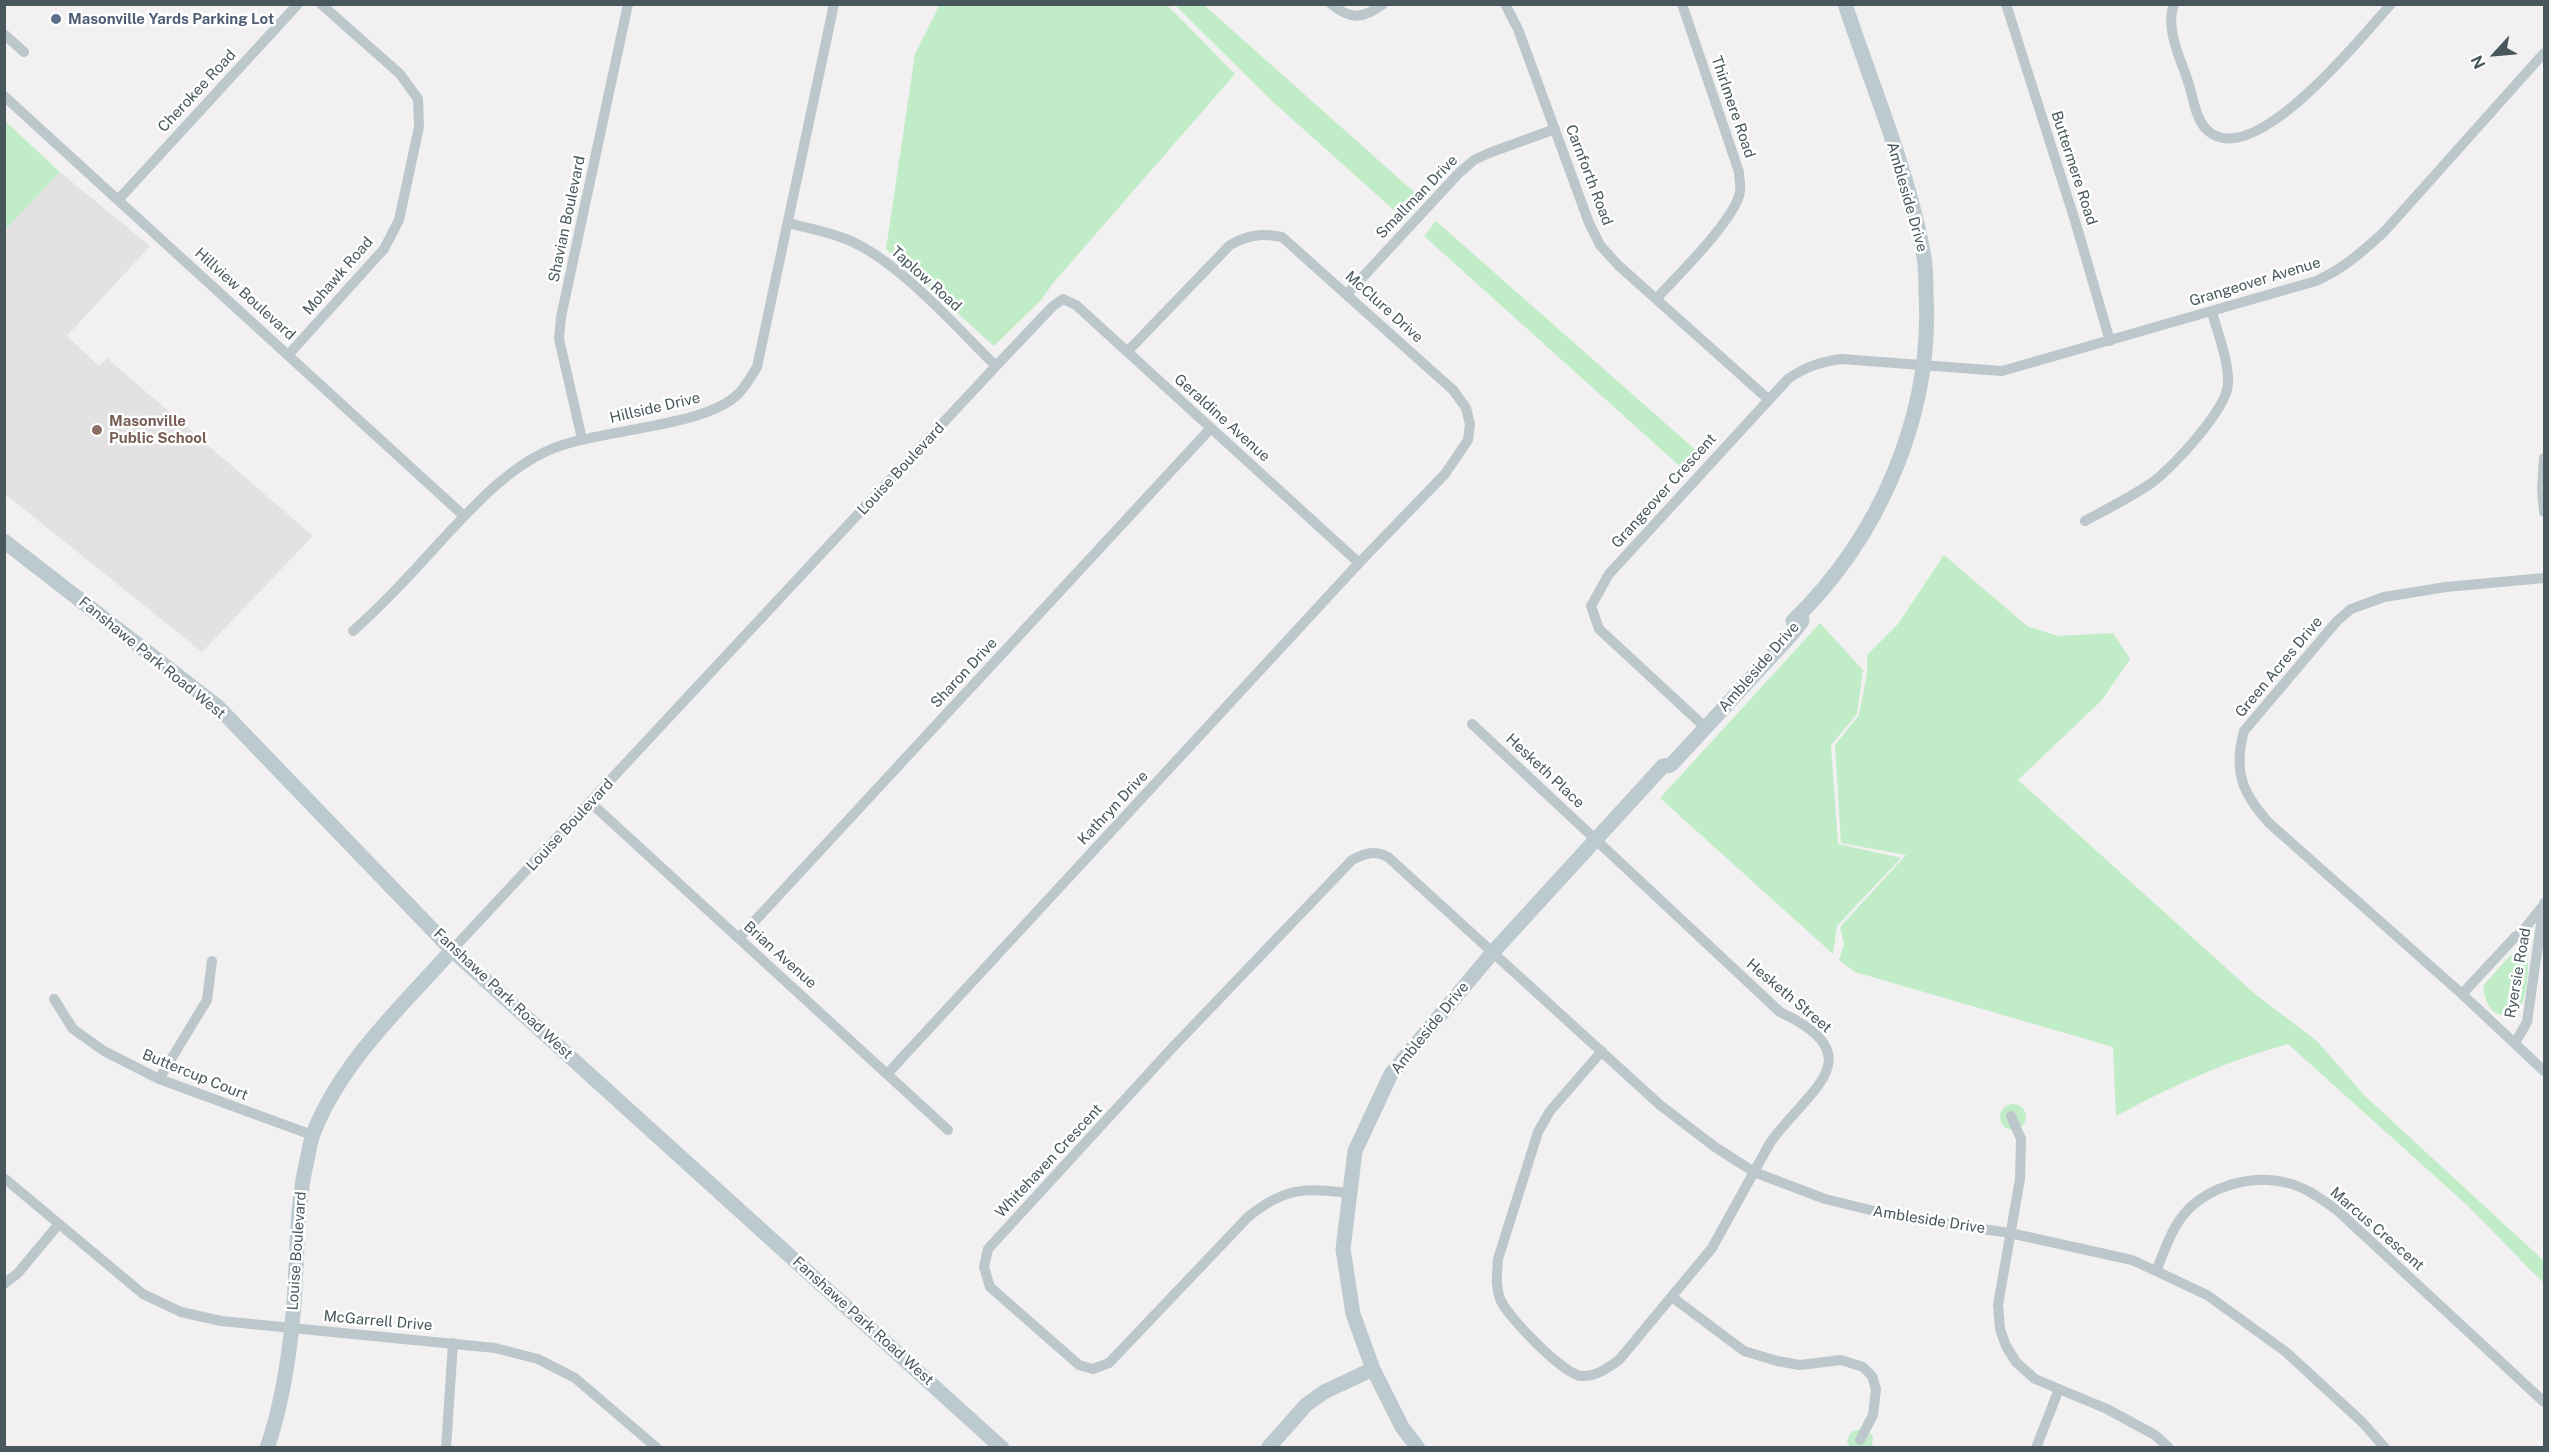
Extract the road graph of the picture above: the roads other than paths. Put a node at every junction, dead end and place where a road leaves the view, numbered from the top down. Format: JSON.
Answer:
{"nodes":[{"id":1,"x":298,"y":4,"type":"edge"},
{"id":2,"x":321,"y":4,"type":"edge"},
{"id":3,"x":628,"y":4,"type":"edge"},
{"id":4,"x":834,"y":4,"type":"edge"},
{"id":5,"x":1331,"y":4,"type":"edge"},
{"id":6,"x":1383,"y":4,"type":"edge"},
{"id":7,"x":1505,"y":4,"type":"edge"},
{"id":8,"x":1682,"y":4,"type":"edge"},
{"id":9,"x":1845,"y":4,"type":"edge"},
{"id":10,"x":2006,"y":4,"type":"edge"},
{"id":11,"x":2174,"y":4,"type":"edge"},
{"id":12,"x":2391,"y":4,"type":"edge"},
{"id":13,"x":4,"y":34,"type":"edge"},
{"id":14,"x":24,"y":52,"type":"dead end"},
{"id":15,"x":2544,"y":53,"type":"edge"},
{"id":16,"x":4,"y":96,"type":"edge"},
{"id":17,"x":1555,"y":129,"type":"junction"},
{"id":18,"x":119,"y":199,"type":"junction"},
{"id":19,"x":789,"y":223,"type":"junction"},
{"id":20,"x":1347,"y":294,"type":"junction"},
{"id":21,"x":1063,"y":299,"type":"joint"},
{"id":22,"x":1656,"y":299,"type":"junction"},
{"id":23,"x":2212,"y":312,"type":"junction"},
{"id":24,"x":2110,"y":341,"type":"junction"},
{"id":25,"x":1127,"y":352,"type":"junction"},
{"id":26,"x":289,"y":354,"type":"junction"},
{"id":27,"x":1923,"y":364,"type":"junction"},
{"id":28,"x":996,"y":366,"type":"junction"},
{"id":29,"x":1767,"y":399,"type":"junction"},
{"id":30,"x":1211,"y":428,"type":"junction"},
{"id":31,"x":582,"y":439,"type":"junction"},
{"id":32,"x":2544,"y":458,"type":"edge"},
{"id":33,"x":2544,"y":512,"type":"edge"},
{"id":34,"x":465,"y":516,"type":"junction"},
{"id":35,"x":2085,"y":521,"type":"dead end"},
{"id":36,"x":4,"y":541,"type":"edge"},
{"id":37,"x":1359,"y":563,"type":"junction"},
{"id":38,"x":2544,"y":578,"type":"edge"},
{"id":39,"x":353,"y":631,"type":"dead end"},
{"id":40,"x":1472,"y":724,"type":"dead end"},
{"id":41,"x":1703,"y":725,"type":"junction"},
{"id":42,"x":591,"y":803,"type":"junction"},
{"id":43,"x":1597,"y":840,"type":"junction"},
{"id":44,"x":2544,"y":904,"type":"edge"},
{"id":45,"x":739,"y":938,"type":"junction"},
{"id":46,"x":452,"y":950,"type":"junction"},
{"id":47,"x":1493,"y":952,"type":"junction"},
{"id":48,"x":212,"y":961,"type":"dead end"},
{"id":49,"x":2462,"y":994,"type":"junction"},
{"id":50,"x":54,"y":999,"type":"dead end"},
{"id":51,"x":2515,"y":1043,"type":"junction"},
{"id":52,"x":1602,"y":1051,"type":"junction"},
{"id":53,"x":2544,"y":1071,"type":"edge"},
{"id":54,"x":888,"y":1073,"type":"junction"},
{"id":55,"x":159,"y":1079,"type":"junction"},
{"id":56,"x":2011,"y":1116,"type":"dead end"},
{"id":57,"x":948,"y":1130,"type":"dead end"},
{"id":58,"x":312,"y":1135,"type":"junction"},
{"id":59,"x":1754,"y":1172,"type":"junction"},
{"id":60,"x":4,"y":1178,"type":"edge"},
{"id":61,"x":1349,"y":1193,"type":"junction"},
{"id":62,"x":58,"y":1225,"type":"junction"},
{"id":63,"x":2010,"y":1233,"type":"junction"},
{"id":64,"x":2156,"y":1270,"type":"junction"},
{"id":65,"x":4,"y":1284,"type":"edge"},
{"id":66,"x":1672,"y":1297,"type":"junction"},
{"id":67,"x":291,"y":1328,"type":"junction"},
{"id":68,"x":453,"y":1343,"type":"junction"},
{"id":69,"x":1373,"y":1369,"type":"junction"},
{"id":70,"x":2059,"y":1389,"type":"junction"},
{"id":71,"x":2544,"y":1402,"type":"edge"},
{"id":72,"x":1860,"y":1440,"type":"dead end"},
{"id":73,"x":267,"y":1448,"type":"edge"},
{"id":74,"x":446,"y":1448,"type":"edge"},
{"id":75,"x":657,"y":1448,"type":"edge"},
{"id":76,"x":1002,"y":1448,"type":"edge"},
{"id":77,"x":1268,"y":1448,"type":"edge"},
{"id":78,"x":1418,"y":1448,"type":"edge"},
{"id":79,"x":2036,"y":1448,"type":"edge"},
{"id":80,"x":2169,"y":1448,"type":"edge"},
{"id":81,"x":2385,"y":1448,"type":"edge"}],
"edges":[{"from":1,"to":18,"type":"street","name":"Cherokee Road"},
{"from":2,"to":26,"type":"street","name":"Mohawk Road"},
{"from":3,"to":31,"type":"street","name":"Shavian Boulevard"},
{"from":4,"to":19,"type":"street","name":"Hillside Drive"},
{"from":5,"to":6,"type":"street"},
{"from":7,"to":17,"type":"street","name":"Carnforth Road"},
{"from":8,"to":22,"type":"street","name":"Thirlmere Road"},
{"from":9,"to":27,"type":"street","name":"Ambleside Drive"},
{"from":10,"to":24,"type":"street","name":"Buttermere Road"},
{"from":11,"to":12,"type":"street"},
{"from":13,"to":14,"type":"street"},
{"from":15,"to":23,"type":"street","name":"Grangeover Avenue"},
{"from":16,"to":18,"type":"street","name":"Hillview Boulevard"},
{"from":17,"to":20,"type":"street","name":"Smallman Drive"},
{"from":17,"to":22,"type":"street","name":"Carnforth Road"},
{"from":18,"to":26,"type":"street","name":"Hillview Boulevard"},
{"from":19,"to":28,"type":"street","name":"Taplow Road"},
{"from":19,"to":31,"type":"street","name":"Hillside Drive"},
{"from":20,"to":25,"type":"street","name":"McClure Drive"},
{"from":20,"to":37,"type":"street","name":"McClure Drive"},
{"from":21,"to":25,"type":"street","name":"Geraldine Avenue"},
{"from":21,"to":28,"type":"street","name":"Louise Boulevard"},
{"from":22,"to":29,"type":"street","name":"Carnforth Road"},
{"from":23,"to":24,"type":"street","name":"Grangeover Avenue"},
{"from":23,"to":35,"type":"street"},
{"from":24,"to":27,"type":"street","name":"Grangeover Avenue"},
{"from":25,"to":30,"type":"street","name":"Geraldine Avenue"},
{"from":26,"to":34,"type":"street","name":"Hillview Boulevard"},
{"from":27,"to":29,"type":"street","name":"Grangeover Crescent"},
{"from":27,"to":41,"type":"street","name":"Ambleside Drive"},
{"from":28,"to":42,"type":"street","name":"Louise Boulevard"},
{"from":29,"to":41,"type":"street","name":"Grangeover Crescent"},
{"from":30,"to":37,"type":"street","name":"Geraldine Avenue"},
{"from":30,"to":45,"type":"street","name":"Sharon Drive"},
{"from":31,"to":34,"type":"street","name":"Hillside Drive"},
{"from":32,"to":33,"type":"street"},
{"from":34,"to":39,"type":"street","name":"Hillside Drive"},
{"from":36,"to":46,"type":"street","name":"Fanshawe Park Road West"},
{"from":37,"to":54,"type":"street","name":"Kathryn Drive"},
{"from":38,"to":49,"type":"street","name":"Green Acres Drive"},
{"from":40,"to":43,"type":"street","name":"Hesketh Place"},
{"from":41,"to":43,"type":"street","name":"Ambleside Drive"},
{"from":42,"to":45,"type":"street","name":"Brian Avenue"},
{"from":42,"to":46,"type":"street","name":"Louise Boulevard"},
{"from":43,"to":47,"type":"street","name":"Ambleside Drive"},
{"from":43,"to":59,"type":"street","name":"Hesketh Street"},
{"from":44,"to":49,"type":"street","name":"Ryersie Road"},
{"from":44,"to":51,"type":"street","name":"Ryersie Road"},
{"from":45,"to":54,"type":"street","name":"Brian Avenue"},
{"from":46,"to":58,"type":"street","name":"Louise Boulevard"},
{"from":46,"to":76,"type":"street","name":"Fanshawe Park Road West"},
{"from":47,"to":52,"type":"street","name":"Ambleside Drive"},
{"from":47,"to":61,"type":"street","name":"Ambleside Drive"},
{"from":47,"to":61,"type":"street","name":"Whitehaven Crescent"},
{"from":48,"to":55,"type":"street"},
{"from":49,"to":51,"type":"street","name":"Green Acres Drive"},
{"from":50,"to":55,"type":"street","name":"Buttercup Court"},
{"from":51,"to":53,"type":"street","name":"Green Acres Drive"},
{"from":52,"to":59,"type":"street","name":"Ambleside Drive"},
{"from":52,"to":66,"type":"street","name":"Hesketh Street"},
{"from":54,"to":57,"type":"street","name":"Brian Avenue"},
{"from":55,"to":58,"type":"street","name":"Buttercup Court"},
{"from":56,"to":63,"type":"street"},
{"from":58,"to":67,"type":"street","name":"Louise Boulevard"},
{"from":59,"to":63,"type":"street","name":"Ambleside Drive"},
{"from":59,"to":66,"type":"street","name":"Hesketh Street"},
{"from":60,"to":62,"type":"street","name":"McGarrell Drive"},
{"from":61,"to":69,"type":"street","name":"Ambleside Drive"},
{"from":62,"to":65,"type":"street"},
{"from":62,"to":67,"type":"street","name":"McGarrell Drive"},
{"from":63,"to":64,"type":"street","name":"Ambleside Drive"},
{"from":63,"to":70,"type":"street"},
{"from":64,"to":71,"type":"street","name":"Marcus Crescent"},
{"from":64,"to":81,"type":"street","name":"Ambleside Drive"},
{"from":66,"to":72,"type":"street"},
{"from":67,"to":68,"type":"street","name":"McGarrell Drive"},
{"from":67,"to":73,"type":"street","name":"Louise Boulevard"},
{"from":68,"to":74,"type":"street"},
{"from":68,"to":75,"type":"street","name":"McGarrell Drive"},
{"from":69,"to":77,"type":"street"},
{"from":69,"to":78,"type":"street","name":"Ambleside Drive"},
{"from":70,"to":79,"type":"street"},
{"from":70,"to":80,"type":"street"}]}
